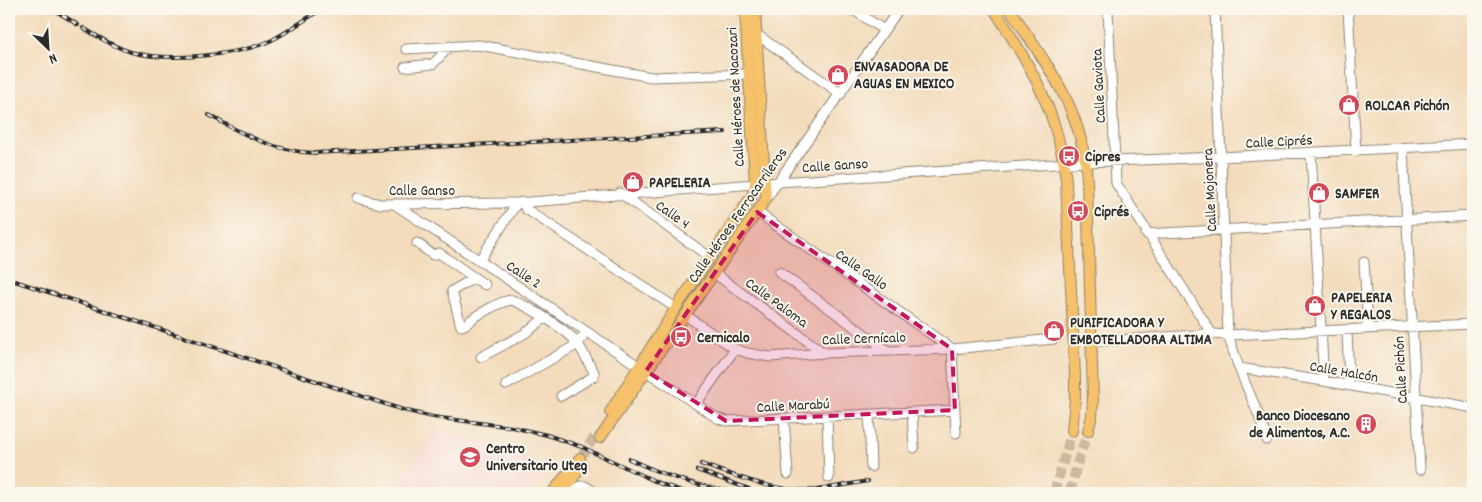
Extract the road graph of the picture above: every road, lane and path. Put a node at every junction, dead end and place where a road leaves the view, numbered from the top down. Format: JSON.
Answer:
{"nodes":[{"id":1,"x":745,"y":9,"type":"edge"},
{"id":2,"x":755,"y":9,"type":"edge"},
{"id":3,"x":852,"y":9,"type":"edge"},
{"id":4,"x":899,"y":9,"type":"edge"},
{"id":5,"x":994,"y":9,"type":"edge"},
{"id":6,"x":1010,"y":9,"type":"edge"},
{"id":7,"x":1108,"y":9,"type":"edge"},
{"id":8,"x":1215,"y":9,"type":"edge"},
{"id":9,"x":1348,"y":9,"type":"edge"},
{"id":10,"x":884,"y":30,"type":"junction"},
{"id":11,"x":756,"y":34,"type":"junction"},
{"id":12,"x":450,"y":46,"type":"junction"},
{"id":13,"x":406,"y":49,"type":"dead end"},
{"id":14,"x":405,"y":67,"type":"dead end"},
{"id":15,"x":748,"y":74,"type":"junction"},
{"id":16,"x":841,"y":94,"type":"junction"},
{"id":17,"x":1473,"y":144,"type":"edge"},
{"id":18,"x":1403,"y":149,"type":"junction"},
{"id":19,"x":1356,"y":151,"type":"junction"},
{"id":20,"x":1311,"y":153,"type":"junction"},
{"id":21,"x":1221,"y":157,"type":"junction"},
{"id":22,"x":1086,"y":162,"type":"junction"},
{"id":23,"x":1115,"y":162,"type":"junction"},
{"id":24,"x":1064,"y":164,"type":"junction"},
{"id":25,"x":779,"y":182,"type":"junction"},
{"id":26,"x":760,"y":184,"type":"junction"},
{"id":27,"x":620,"y":193,"type":"junction"},
{"id":28,"x":358,"y":198,"type":"dead end"},
{"id":29,"x":766,"y":199,"type":"junction"},
{"id":30,"x":519,"y":203,"type":"junction"},
{"id":31,"x":394,"y":204,"type":"junction"},
{"id":32,"x":757,"y":212,"type":"junction"},
{"id":33,"x":1473,"y":216,"type":"edge"},
{"id":34,"x":1406,"y":220,"type":"junction"},
{"id":35,"x":1315,"y":225,"type":"junction"},
{"id":36,"x":1225,"y":229,"type":"junction"},
{"id":37,"x":1146,"y":234,"type":"junction"},
{"id":38,"x":417,"y":243,"type":"dead end"},
{"id":39,"x":711,"y":258,"type":"junction"},
{"id":40,"x":479,"y":261,"type":"junction"},
{"id":41,"x":1364,"y":262,"type":"dead end"},
{"id":42,"x":779,"y":272,"type":"dead end"},
{"id":43,"x":714,"y":273,"type":"junction"},
{"id":44,"x":474,"y":278,"type":"junction"},
{"id":45,"x":485,"y":285,"type":"dead end"},
{"id":46,"x":676,"y":308,"type":"junction"},
{"id":47,"x":685,"y":316,"type":"junction"},
{"id":48,"x":545,"y":318,"type":"junction"},
{"id":49,"x":1473,"y":324,"type":"edge"},
{"id":50,"x":1412,"y":327,"type":"junction"},
{"id":51,"x":1368,"y":329,"type":"junction"},
{"id":52,"x":1347,"y":330,"type":"junction"},
{"id":53,"x":1321,"y":331,"type":"junction"},
{"id":54,"x":586,"y":332,"type":"junction"},
{"id":55,"x":1212,"y":334,"type":"junction"},
{"id":56,"x":1228,"y":335,"type":"junction"},
{"id":57,"x":1054,"y":339,"type":"dead end"},
{"id":58,"x":1102,"y":341,"type":"dead end"},
{"id":59,"x":578,"y":344,"type":"junction"},
{"id":60,"x":735,"y":349,"type":"junction"},
{"id":61,"x":952,"y":349,"type":"junction"},
{"id":62,"x":888,"y":351,"type":"junction"},
{"id":63,"x":824,"y":353,"type":"junction"},
{"id":64,"x":481,"y":357,"type":"dead end"},
{"id":65,"x":1239,"y":368,"type":"junction"},
{"id":66,"x":643,"y":369,"type":"junction"},
{"id":67,"x":1324,"y":381,"type":"junction"},
{"id":68,"x":506,"y":385,"type":"dead end"},
{"id":69,"x":1349,"y":386,"type":"junction"},
{"id":70,"x":561,"y":396,"type":"dead end"},
{"id":71,"x":1415,"y":398,"type":"junction"},
{"id":72,"x":696,"y":404,"type":"junction"},
{"id":73,"x":1473,"y":408,"type":"edge"},
{"id":74,"x":955,"y":410,"type":"junction"},
{"id":75,"x":912,"y":412,"type":"junction"},
{"id":76,"x":869,"y":414,"type":"junction"},
{"id":77,"x":827,"y":417,"type":"junction"},
{"id":78,"x":784,"y":418,"type":"junction"},
{"id":79,"x":1072,"y":430,"type":"tunnel mouth"},
{"id":80,"x":1088,"y":431,"type":"tunnel mouth"},
{"id":81,"x":956,"y":433,"type":"dead end"},
{"id":82,"x":598,"y":437,"type":"tunnel mouth"},
{"id":83,"x":1268,"y":440,"type":"dead end"},
{"id":84,"x":914,"y":448,"type":"dead end"},
{"id":85,"x":872,"y":467,"type":"dead end"},
{"id":86,"x":1420,"y":470,"type":"dead end"},
{"id":87,"x":788,"y":474,"type":"dead end"},
{"id":88,"x":829,"y":478,"type":"dead end"},
{"id":89,"x":552,"y":493,"type":"edge"},
{"id":90,"x":563,"y":493,"type":"edge"},
{"id":91,"x":573,"y":493,"type":"edge"},
{"id":92,"x":596,"y":493,"type":"edge"}],
"edges":[{"from":1,"to":15,"type":"main road","name":"Calle Héroes de Nacozari"},
{"from":2,"to":11,"type":"main road","name":"Calle Héroes de Nacozari"},
{"from":3,"to":10,"type":"street"},
{"from":4,"to":10,"type":"street","name":"Calle Héroes Ferrocarrileros"},
{"from":5,"to":24,"type":"main road"},
{"from":6,"to":22,"type":"main road"},
{"from":7,"to":23,"type":"street","name":"Calle Gaviota"},
{"from":8,"to":21,"type":"street","name":"Calle Mojonera"},
{"from":9,"to":19,"type":"street"},
{"from":10,"to":16,"type":"street","name":"Calle Héroes Ferrocarrileros"},
{"from":11,"to":16,"type":"street"},
{"from":11,"to":26,"type":"main road","name":"Calle Héroes de Nacozari"},
{"from":12,"to":13,"type":"street"},
{"from":12,"to":14,"type":"street"},
{"from":12,"to":15,"type":"street"},
{"from":15,"to":26,"type":"main road","name":"Calle Héroes de Nacozari"},
{"from":16,"to":25,"type":"street","name":"Calle Héroes Ferrocarrileros"},
{"from":17,"to":18,"type":"street","name":"Calle Ciprés"},
{"from":18,"to":19,"type":"street","name":"Calle Ciprés"},
{"from":18,"to":34,"type":"street","name":"Calle Pichón"},
{"from":19,"to":20,"type":"street","name":"Calle Ciprés"},
{"from":20,"to":21,"type":"street","name":"Calle Ciprés"},
{"from":20,"to":35,"type":"street"},
{"from":21,"to":23,"type":"street","name":"Calle Ciprés"},
{"from":21,"to":36,"type":"street","name":"Calle Mojonera"},
{"from":22,"to":23,"type":"street","name":"Calle Ciprés"},
{"from":22,"to":24,"type":"street","name":"Calle Ganso"},
{"from":22,"to":80,"type":"main road"},
{"from":23,"to":37,"type":"street","name":"Calle Gaviota"},
{"from":24,"to":25,"type":"street","name":"Calle Ganso"},
{"from":24,"to":79,"type":"main road"},
{"from":25,"to":26,"type":"street","name":"Calle Ganso"},
{"from":25,"to":29,"type":"street","name":"Calle Héroes Ferrocarrileros"},
{"from":26,"to":27,"type":"street","name":"Calle Ganso"},
{"from":26,"to":29,"type":"main road","name":"Calle Héroes de Nacozari"},
{"from":26,"to":39,"type":"main road","name":"Calle Héroes Ferrocarrileros"},
{"from":27,"to":30,"type":"street","name":"Calle Ganso"},
{"from":27,"to":39,"type":"street","name":"Calle 4"},
{"from":28,"to":31,"type":"street","name":"Calle Ganso"},
{"from":29,"to":32,"type":"main road","name":"Calle Héroes Ferrocarrileros"},
{"from":30,"to":31,"type":"street","name":"Calle Ganso"},
{"from":30,"to":40,"type":"street"},
{"from":30,"to":46,"type":"street"},
{"from":31,"to":40,"type":"street","name":"Calle 2"},
{"from":32,"to":43,"type":"main road","name":"Calle Héroes Ferrocarrileros"},
{"from":32,"to":61,"type":"street","name":"Calle Gallo"},
{"from":33,"to":34,"type":"street"},
{"from":34,"to":35,"type":"street"},
{"from":34,"to":50,"type":"street","name":"Calle Pichón"},
{"from":35,"to":36,"type":"street"},
{"from":35,"to":53,"type":"street"},
{"from":36,"to":37,"type":"street"},
{"from":36,"to":56,"type":"street","name":"Calle Mojonera"},
{"from":37,"to":55,"type":"street","name":"Calle Gaviota"},
{"from":38,"to":44,"type":"street"},
{"from":39,"to":46,"type":"main road","name":"Calle Héroes Ferrocarrileros"},
{"from":40,"to":54,"type":"street","name":"Calle 2"},
{"from":41,"to":51,"type":"street"},
{"from":42,"to":62,"type":"street"},
{"from":43,"to":47,"type":"main road","name":"Calle Héroes Ferrocarrileros"},
{"from":43,"to":63,"type":"street","name":"Calle Paloma"},
{"from":44,"to":45,"type":"street"},
{"from":44,"to":48,"type":"street"},
{"from":46,"to":66,"type":"main road","name":"Calle Héroes Ferrocarrileros"},
{"from":47,"to":60,"type":"street","name":"Calle Cernícalo"},
{"from":47,"to":66,"type":"main road","name":"Calle Héroes Ferrocarrileros"},
{"from":48,"to":59,"type":"street"},
{"from":48,"to":64,"type":"street"},
{"from":49,"to":50,"type":"street"},
{"from":50,"to":51,"type":"street"},
{"from":50,"to":71,"type":"street","name":"Calle Pichón"},
{"from":51,"to":52,"type":"street"},
{"from":52,"to":53,"type":"street"},
{"from":52,"to":69,"type":"street"},
{"from":53,"to":56,"type":"street"},
{"from":53,"to":67,"type":"street"},
{"from":54,"to":59,"type":"street"},
{"from":54,"to":66,"type":"street","name":"Calle 2"},
{"from":55,"to":56,"type":"street"},
{"from":55,"to":58,"type":"street"},
{"from":56,"to":65,"type":"street","name":"Calle Mojonera"},
{"from":57,"to":61,"type":"street","name":"Calle Cernícalo"},
{"from":59,"to":68,"type":"street"},
{"from":59,"to":70,"type":"street"},
{"from":60,"to":63,"type":"street","name":"Calle Cernícalo"},
{"from":60,"to":72,"type":"street"},
{"from":61,"to":62,"type":"street","name":"Calle Cernícalo"},
{"from":61,"to":74,"type":"street"},
{"from":62,"to":63,"type":"street","name":"Calle Cernícalo"},
{"from":65,"to":67,"type":"street","name":"Calle Halcón"},
{"from":65,"to":83,"type":"street","name":"Calle Mojonera"},
{"from":66,"to":72,"type":"street","name":"Calle Marabú"},
{"from":66,"to":82,"type":"main road","name":"Calle Héroes Ferrocarrileros"},
{"from":67,"to":69,"type":"street","name":"Calle Halcón"},
{"from":69,"to":71,"type":"street","name":"Calle Halcón"},
{"from":71,"to":73,"type":"street","name":"Calle Halcón"},
{"from":71,"to":86,"type":"street","name":"Calle Pichón"},
{"from":72,"to":78,"type":"street","name":"Calle Marabú"},
{"from":74,"to":75,"type":"street","name":"Calle Marabú"},
{"from":74,"to":81,"type":"street"},
{"from":75,"to":76,"type":"street","name":"Calle Marabú"},
{"from":75,"to":84,"type":"street"},
{"from":76,"to":77,"type":"street","name":"Calle Marabú"},
{"from":76,"to":85,"type":"street"},
{"from":77,"to":78,"type":"street","name":"Calle Marabú"},
{"from":77,"to":88,"type":"street"},
{"from":78,"to":87,"type":"street"},
{"from":89,"to":90,"type":"main road"},
{"from":91,"to":92,"type":"street"}]}
